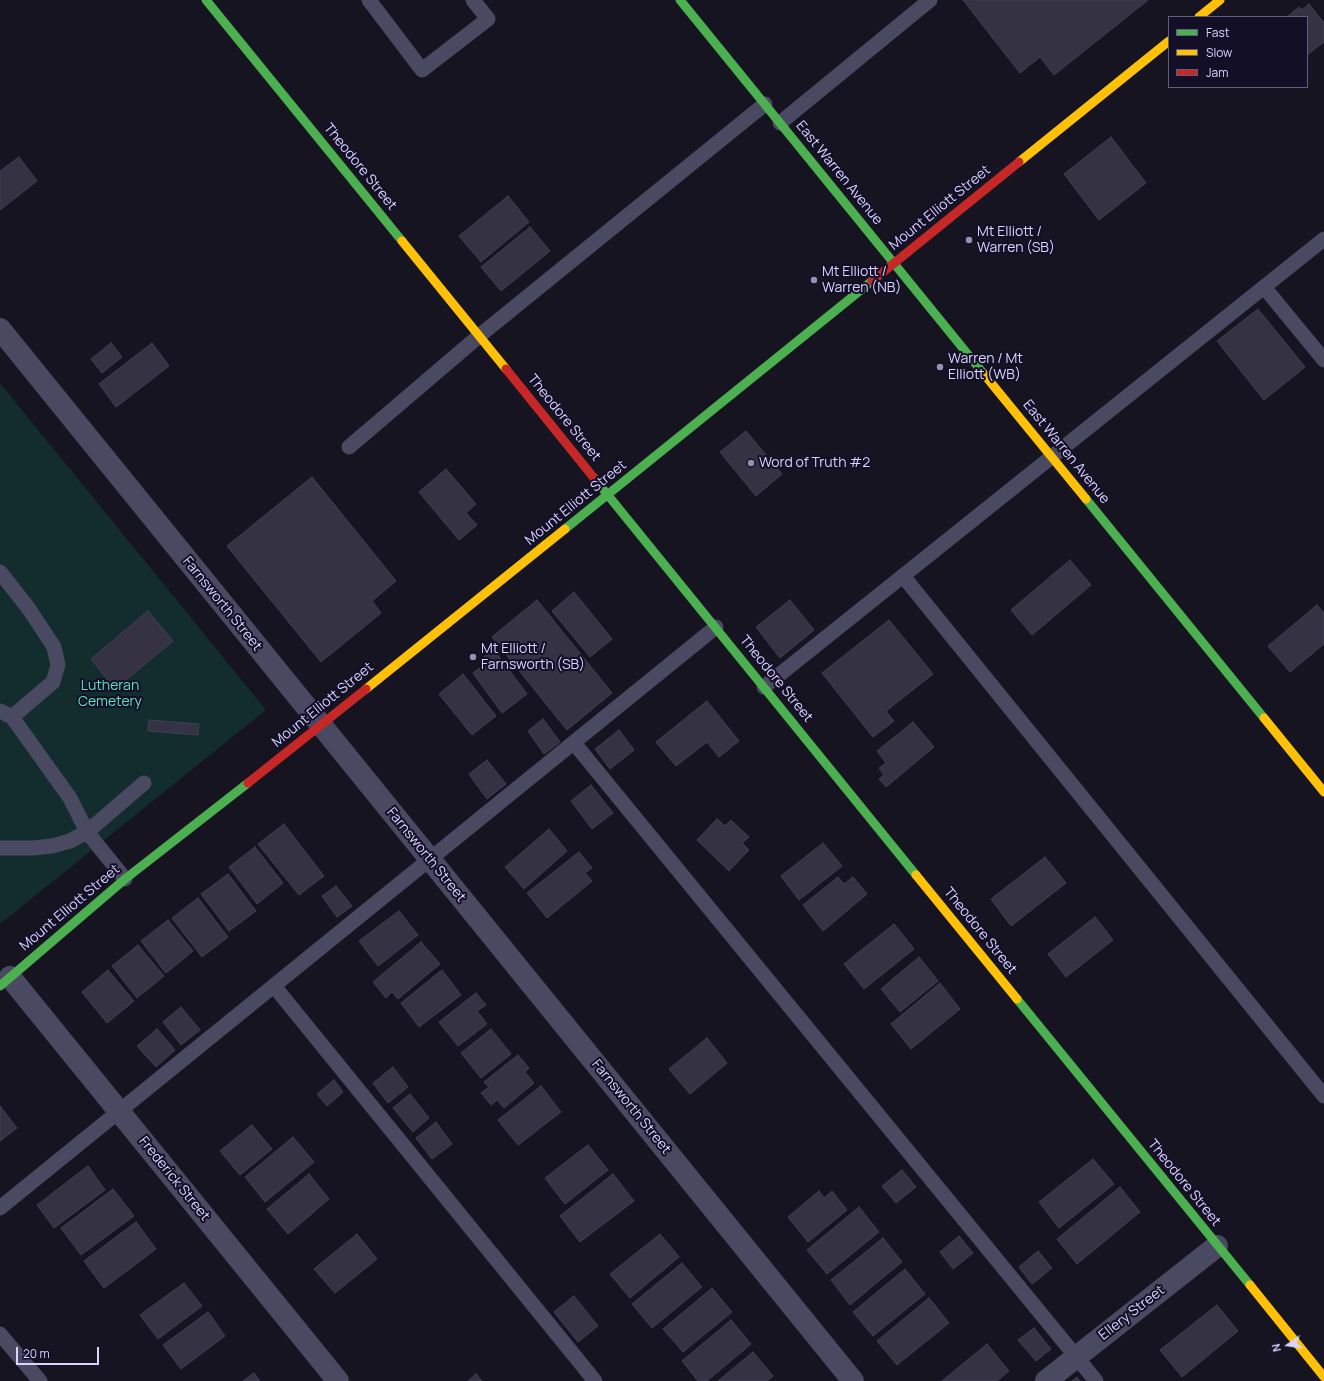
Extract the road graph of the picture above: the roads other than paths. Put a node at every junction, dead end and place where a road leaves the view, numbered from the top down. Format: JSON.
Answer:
{"nodes":[{"id":1,"x":206,"y":0,"type":"edge"},
{"id":2,"x":368,"y":0,"type":"edge"},
{"id":3,"x":473,"y":0,"type":"edge"},
{"id":4,"x":680,"y":0,"type":"edge"},
{"id":5,"x":930,"y":0,"type":"edge"},
{"id":6,"x":1220,"y":0,"type":"edge"},
{"id":7,"x":1200,"y":16,"type":"edge"},
{"id":8,"x":1168,"y":42,"type":"edge"},
{"id":9,"x":765,"y":104,"type":"junction"},
{"id":10,"x":780,"y":123,"type":"junction"},
{"id":11,"x":1324,"y":239,"type":"edge"},
{"id":12,"x":894,"y":263,"type":"junction"},
{"id":13,"x":1264,"y":287,"type":"junction"},
{"id":14,"x":0,"y":329,"type":"edge"},
{"id":15,"x":479,"y":336,"type":"junction"},
{"id":16,"x":1324,"y":360,"type":"edge"},
{"id":17,"x":349,"y":447,"type":"dead end"},
{"id":18,"x":1052,"y":458,"type":"junction"},
{"id":19,"x":608,"y":494,"type":"junction"},
{"id":20,"x":0,"y":572,"type":"edge"},
{"id":21,"x":903,"y":576,"type":"junction"},
{"id":22,"x":716,"y":627,"type":"junction"},
{"id":23,"x":764,"y":687,"type":"junction"},
{"id":24,"x":6,"y":714,"type":"edge"},
{"id":25,"x":321,"y":726,"type":"junction"},
{"id":26,"x":574,"y":743,"type":"junction"},
{"id":27,"x":144,"y":783,"type":"dead end"},
{"id":28,"x":1324,"y":792,"type":"edge"},
{"id":29,"x":87,"y":832,"type":"junction"},
{"id":30,"x":0,"y":848,"type":"edge"},
{"id":31,"x":430,"y":859,"type":"junction"},
{"id":32,"x":125,"y":880,"type":"junction"},
{"id":33,"x":5,"y":981,"type":"edge"},
{"id":34,"x":274,"y":986,"type":"junction"},
{"id":35,"x":1324,"y":1096,"type":"edge"},
{"id":36,"x":119,"y":1111,"type":"junction"},
{"id":37,"x":0,"y":1208,"type":"edge"},
{"id":38,"x":1217,"y":1246,"type":"junction"},
{"id":39,"x":0,"y":1334,"type":"edge"},
{"id":40,"x":1076,"y":1357,"type":"junction"},
{"id":41,"x":1324,"y":1377,"type":"edge"},
{"id":42,"x":40,"y":1381,"type":"edge"},
{"id":43,"x":338,"y":1381,"type":"edge"},
{"id":44,"x":595,"y":1381,"type":"edge"},
{"id":45,"x":853,"y":1381,"type":"edge"},
{"id":46,"x":1046,"y":1381,"type":"edge"},
{"id":47,"x":1096,"y":1381,"type":"edge"}],
"edges":[{"from":1,"to":15,"type":"main road","name":"Theodore Street"},
{"from":2,"to":3,"type":"lane"},
{"from":4,"to":9,"type":"main road","name":"East Warren Avenue"},
{"from":5,"to":10,"type":"lane"},
{"from":6,"to":7,"type":"main road"},
{"from":8,"to":12,"type":"main road","name":"Mount Elliott Street"},
{"from":9,"to":10,"type":"main road","name":"East Warren Avenue"},
{"from":9,"to":15,"type":"lane"},
{"from":10,"to":12,"type":"main road","name":"East Warren Avenue"},
{"from":11,"to":13,"type":"lane"},
{"from":12,"to":18,"type":"main road","name":"East Warren Avenue"},
{"from":12,"to":19,"type":"main road","name":"Mount Elliott Street"},
{"from":13,"to":16,"type":"lane"},
{"from":13,"to":18,"type":"lane"},
{"from":14,"to":25,"type":"street","name":"Farnsworth Street"},
{"from":15,"to":17,"type":"lane"},
{"from":15,"to":19,"type":"main road","name":"Theodore Street"},
{"from":18,"to":21,"type":"lane"},
{"from":18,"to":28,"type":"main road","name":"East Warren Avenue"},
{"from":19,"to":22,"type":"main road","name":"Theodore Street"},
{"from":19,"to":25,"type":"main road","name":"Mount Elliott Street"},
{"from":20,"to":24,"type":"lane"},
{"from":21,"to":23,"type":"lane"},
{"from":21,"to":35,"type":"lane"},
{"from":22,"to":23,"type":"main road","name":"Theodore Street"},
{"from":22,"to":26,"type":"lane"},
{"from":23,"to":38,"type":"main road","name":"Theodore Street"},
{"from":24,"to":29,"type":"lane"},
{"from":25,"to":31,"type":"street","name":"Farnsworth Street"},
{"from":25,"to":32,"type":"main road","name":"Mount Elliott Street"},
{"from":26,"to":31,"type":"lane"},
{"from":26,"to":40,"type":"lane"},
{"from":27,"to":29,"type":"lane"},
{"from":29,"to":30,"type":"lane"},
{"from":29,"to":32,"type":"lane"},
{"from":31,"to":34,"type":"lane"},
{"from":31,"to":45,"type":"street","name":"Farnsworth Street"},
{"from":32,"to":33,"type":"main road","name":"Mount Elliott Street"},
{"from":33,"to":36,"type":"street","name":"Frederick Street"},
{"from":34,"to":36,"type":"lane"},
{"from":34,"to":44,"type":"lane"},
{"from":36,"to":37,"type":"lane"},
{"from":36,"to":43,"type":"street","name":"Frederick Street"},
{"from":38,"to":40,"type":"street","name":"Ellery Street"},
{"from":38,"to":41,"type":"main road","name":"Theodore Street"},
{"from":39,"to":42,"type":"lane"},
{"from":40,"to":46,"type":"street","name":"Ellery Street"},
{"from":40,"to":47,"type":"lane"}]}
